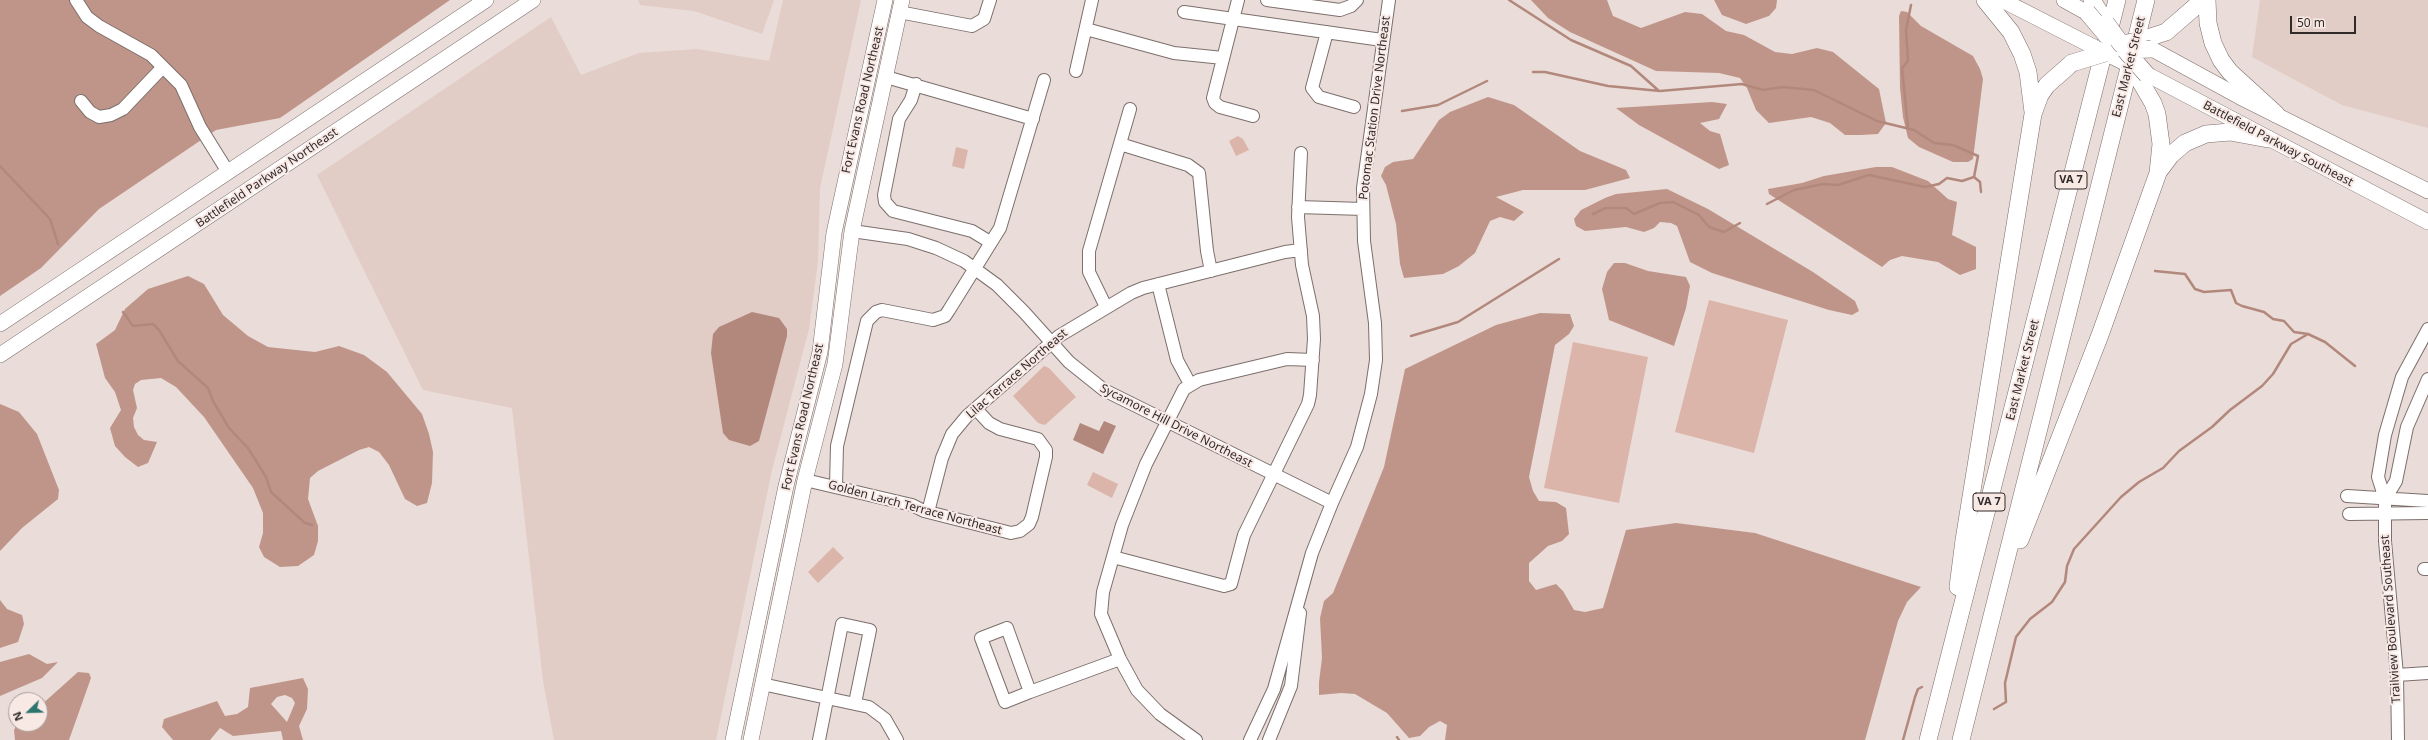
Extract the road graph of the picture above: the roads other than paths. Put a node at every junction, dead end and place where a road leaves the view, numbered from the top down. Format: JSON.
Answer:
{"nodes":[{"id":1,"x":76,"y":0,"type":"edge"},
{"id":2,"x":486,"y":0,"type":"edge"},
{"id":3,"x":533,"y":0,"type":"edge"},
{"id":4,"x":885,"y":0,"type":"edge"},
{"id":5,"x":990,"y":0,"type":"edge"},
{"id":6,"x":1092,"y":0,"type":"edge"},
{"id":7,"x":1238,"y":0,"type":"edge"},
{"id":8,"x":1267,"y":0,"type":"edge"},
{"id":9,"x":1357,"y":0,"type":"edge"},
{"id":10,"x":1389,"y":0,"type":"edge"},
{"id":11,"x":1984,"y":0,"type":"edge"},
{"id":12,"x":2002,"y":0,"type":"edge"},
{"id":13,"x":2064,"y":0,"type":"edge"},
{"id":14,"x":2117,"y":0,"type":"edge"},
{"id":15,"x":2146,"y":0,"type":"edge"},
{"id":16,"x":2199,"y":0,"type":"edge"},
{"id":17,"x":2207,"y":0,"type":"edge"},
{"id":18,"x":901,"y":6,"type":"edge"},
{"id":19,"x":2088,"y":8,"type":"edge"},
{"id":20,"x":1184,"y":12,"type":"dead end"},
{"id":21,"x":1234,"y":19,"type":"junction"},
{"id":22,"x":1086,"y":29,"type":"junction"},
{"id":23,"x":1327,"y":32,"type":"junction"},
{"id":24,"x":1382,"y":40,"type":"junction"},
{"id":25,"x":2084,"y":42,"type":"joint"},
{"id":26,"x":2134,"y":56,"type":"junction"},
{"id":27,"x":1223,"y":58,"type":"junction"},
{"id":28,"x":162,"y":68,"type":"junction"},
{"id":29,"x":1076,"y":71,"type":"dead end"},
{"id":30,"x":886,"y":77,"type":"junction"},
{"id":31,"x":1044,"y":80,"type":"dead end"},
{"id":32,"x":916,"y":84,"type":"junction"},
{"id":33,"x":81,"y":101,"type":"dead end"},
{"id":34,"x":1354,"y":107,"type":"dead end"},
{"id":35,"x":1130,"y":110,"type":"dead end"},
{"id":36,"x":2033,"y":114,"type":"junction"},
{"id":37,"x":2276,"y":114,"type":"junction"},
{"id":38,"x":1253,"y":116,"type":"dead end"},
{"id":39,"x":1034,"y":119,"type":"junction"},
{"id":40,"x":2268,"y":139,"type":"junction"},
{"id":41,"x":1120,"y":144,"type":"junction"},
{"id":42,"x":1301,"y":153,"type":"dead end"},
{"id":43,"x":228,"y":172,"type":"junction"},
{"id":44,"x":2158,"y":173,"type":"junction"},
{"id":45,"x":2428,"y":191,"type":"edge"},
{"id":46,"x":1298,"y":207,"type":"junction"},
{"id":47,"x":1363,"y":209,"type":"junction"},
{"id":48,"x":2428,"y":222,"type":"edge"},
{"id":49,"x":852,"y":231,"type":"junction"},
{"id":50,"x":990,"y":242,"type":"junction"},
{"id":51,"x":1301,"y":250,"type":"junction"},
{"id":52,"x":974,"y":268,"type":"junction"},
{"id":53,"x":1211,"y":271,"type":"junction"},
{"id":54,"x":1158,"y":284,"type":"junction"},
{"id":55,"x":1106,"y":307,"type":"junction"},
{"id":56,"x":0,"y":324,"type":"edge"},
{"id":57,"x":2428,"y":329,"type":"edge"},
{"id":58,"x":1051,"y":342,"type":"junction"},
{"id":59,"x":0,"y":355,"type":"edge"},
{"id":60,"x":1313,"y":360,"type":"junction"},
{"id":61,"x":2428,"y":379,"type":"edge"},
{"id":62,"x":1190,"y":384,"type":"junction"},
{"id":63,"x":976,"y":409,"type":"junction"},
{"id":64,"x":1166,"y":422,"type":"junction"},
{"id":65,"x":1273,"y":475,"type":"junction"},
{"id":66,"x":805,"y":480,"type":"junction"},
{"id":67,"x":836,"y":486,"type":"junction"},
{"id":68,"x":2347,"y":496,"type":"dead end"},
{"id":69,"x":2385,"y":499,"type":"junction"},
{"id":70,"x":2428,"y":501,"type":"edge"},
{"id":71,"x":1332,"y":503,"type":"junction"},
{"id":72,"x":928,"y":512,"type":"junction"},
{"id":73,"x":2428,"y":513,"type":"edge"},
{"id":74,"x":2349,"y":514,"type":"dead end"},
{"id":75,"x":2384,"y":514,"type":"junction"},
{"id":76,"x":1113,"y":557,"type":"junction"},
{"id":77,"x":1303,"y":586,"type":"junction"},
{"id":78,"x":1992,"y":612,"type":"junction"},
{"id":79,"x":1950,"y":657,"type":"junction"},
{"id":80,"x":1120,"y":659,"type":"junction"},
{"id":81,"x":2428,"y":673,"type":"edge"},
{"id":82,"x":2397,"y":675,"type":"junction"},
{"id":83,"x":762,"y":684,"type":"junction"},
{"id":84,"x":1030,"y":692,"type":"junction"},
{"id":85,"x":828,"y":698,"type":"junction"},
{"id":86,"x":855,"y":703,"type":"junction"},
{"id":87,"x":1180,"y":735,"type":"edge"},
{"id":88,"x":734,"y":740,"type":"edge"},
{"id":89,"x":751,"y":740,"type":"edge"},
{"id":90,"x":819,"y":740,"type":"edge"},
{"id":91,"x":897,"y":740,"type":"edge"},
{"id":92,"x":1196,"y":740,"type":"edge"},
{"id":93,"x":1250,"y":740,"type":"edge"},
{"id":94,"x":1269,"y":740,"type":"edge"},
{"id":95,"x":1928,"y":740,"type":"edge"},
{"id":96,"x":1961,"y":740,"type":"edge"},
{"id":97,"x":2398,"y":740,"type":"edge"}],
"edges":[{"from":1,"to":28,"type":"street"},
{"from":2,"to":43,"type":"main road"},
{"from":3,"to":59,"type":"main road","name":"Battlefield Parkway Northeast"},
{"from":4,"to":88,"type":"main road","name":"Fort Evans Road Northeast"},
{"from":5,"to":18,"type":"street"},
{"from":6,"to":22,"type":"street"},
{"from":7,"to":21,"type":"street"},
{"from":8,"to":9,"type":"street"},
{"from":10,"to":24,"type":"street","name":"Potomac Station Drive Northeast"},
{"from":11,"to":36,"type":"highway"},
{"from":12,"to":25,"type":"main road"},
{"from":13,"to":19,"type":"main road"},
{"from":14,"to":79,"type":"highway","name":"East Market Street","number":"VA 7"},
{"from":15,"to":78,"type":"highway","name":"East Market Street","number":"VA 7"},
{"from":16,"to":26,"type":"highway"},
{"from":17,"to":37,"type":"highway"},
{"from":18,"to":30,"type":"main road","name":"Fort Evans Road Northeast"},
{"from":19,"to":26,"type":"highway","bridge":true},
{"from":19,"to":26,"type":"highway","bridge":true},
{"from":20,"to":21,"type":"street"},
{"from":21,"to":23,"type":"street"},
{"from":21,"to":27,"type":"street"},
{"from":22,"to":27,"type":"street"},
{"from":22,"to":29,"type":"street"},
{"from":23,"to":24,"type":"street"},
{"from":23,"to":34,"type":"street"},
{"from":24,"to":47,"type":"street","name":"Potomac Station Drive Northeast"},
{"from":25,"to":26,"type":"highway"},
{"from":26,"to":36,"type":"highway","bridge":true},
{"from":26,"to":37,"type":"main road","name":"Battlefield Parkway Southeast"},
{"from":26,"to":40,"type":"main road","name":"Battlefield Parkway Southeast"},
{"from":26,"to":44,"type":"highway"},
{"from":27,"to":38,"type":"street"},
{"from":28,"to":33,"type":"street"},
{"from":28,"to":43,"type":"street"},
{"from":30,"to":32,"type":"street"},
{"from":30,"to":49,"type":"main road","name":"Fort Evans Road Northeast"},
{"from":31,"to":39,"type":"street"},
{"from":32,"to":39,"type":"street"},
{"from":32,"to":50,"type":"street"},
{"from":35,"to":41,"type":"street"},
{"from":36,"to":79,"type":"highway"},
{"from":37,"to":45,"type":"main road","name":"Battlefield Parkway Southeast"},
{"from":39,"to":50,"type":"street"},
{"from":40,"to":44,"type":"highway"},
{"from":40,"to":48,"type":"main road","name":"Battlefield Parkway Southeast"},
{"from":41,"to":53,"type":"street"},
{"from":41,"to":55,"type":"street"},
{"from":42,"to":46,"type":"street"},
{"from":43,"to":56,"type":"main road"},
{"from":44,"to":78,"type":"highway"},
{"from":46,"to":47,"type":"street"},
{"from":46,"to":51,"type":"street"},
{"from":47,"to":71,"type":"street","name":"Potomac Station Drive Northeast"},
{"from":49,"to":52,"type":"street","name":"Sycamore Hill Drive Northeast"},
{"from":49,"to":66,"type":"main road","name":"Fort Evans Road Northeast"},
{"from":50,"to":52,"type":"street"},
{"from":51,"to":53,"type":"street","name":"Lilac Terrace Northeast"},
{"from":51,"to":60,"type":"street"},
{"from":52,"to":58,"type":"street","name":"Sycamore Hill Drive Northeast"},
{"from":52,"to":67,"type":"street"},
{"from":53,"to":54,"type":"street","name":"Lilac Terrace Northeast"},
{"from":54,"to":55,"type":"street","name":"Lilac Terrace Northeast"},
{"from":54,"to":62,"type":"street"},
{"from":55,"to":58,"type":"street","name":"Lilac Terrace Northeast"},
{"from":57,"to":69,"type":"street","name":"Trailview Boulevard Southeast"},
{"from":58,"to":63,"type":"street","name":"Lilac Terrace Northeast"},
{"from":58,"to":64,"type":"street","name":"Sycamore Hill Drive Northeast"},
{"from":60,"to":62,"type":"street"},
{"from":60,"to":65,"type":"street"},
{"from":61,"to":69,"type":"street","name":"Trailview Boulevard Southeast"},
{"from":62,"to":64,"type":"street"},
{"from":63,"to":72,"type":"street","name":"Lilac Terrace Northeast"},
{"from":63,"to":72,"type":"street","name":"Golden Larch Terrace Northeast"},
{"from":64,"to":65,"type":"street","name":"Sycamore Hill Drive Northeast"},
{"from":64,"to":76,"type":"street"},
{"from":65,"to":71,"type":"street","name":"Sycamore Hill Drive Northeast"},
{"from":65,"to":76,"type":"street"},
{"from":66,"to":67,"type":"street","name":"Golden Larch Terrace Northeast"},
{"from":66,"to":83,"type":"main road","name":"Fort Evans Road Northeast"},
{"from":67,"to":72,"type":"street","name":"Golden Larch Terrace Northeast"},
{"from":68,"to":69,"type":"street"},
{"from":69,"to":70,"type":"street"},
{"from":69,"to":75,"type":"street","name":"Trailview Boulevard Southeast"},
{"from":71,"to":77,"type":"street","name":"Potomac Station Drive Northeast"},
{"from":73,"to":75,"type":"street"},
{"from":74,"to":75,"type":"street"},
{"from":75,"to":82,"type":"street","name":"Trailview Boulevard Southeast"},
{"from":76,"to":80,"type":"street"},
{"from":77,"to":93,"type":"street","name":"Potomac Station Drive Northeast"},
{"from":77,"to":94,"type":"street","name":"Potomac Station Drive Northeast"},
{"from":78,"to":96,"type":"highway","name":"East Market Street","number":"VA 7"},
{"from":79,"to":95,"type":"highway","name":"East Market Street","number":"VA 7"},
{"from":80,"to":84,"type":"street"},
{"from":80,"to":87,"type":"street"},
{"from":81,"to":82,"type":"street"},
{"from":82,"to":97,"type":"street","name":"Trailview Boulevard Southeast"},
{"from":83,"to":85,"type":"street"},
{"from":83,"to":89,"type":"main road","name":"Fort Evans Road Northeast"},
{"from":84,"to":84,"type":"street"},
{"from":85,"to":86,"type":"street"},
{"from":85,"to":86,"type":"street"},
{"from":85,"to":90,"type":"street"},
{"from":86,"to":91,"type":"street"},
{"from":87,"to":92,"type":"street"}]}
